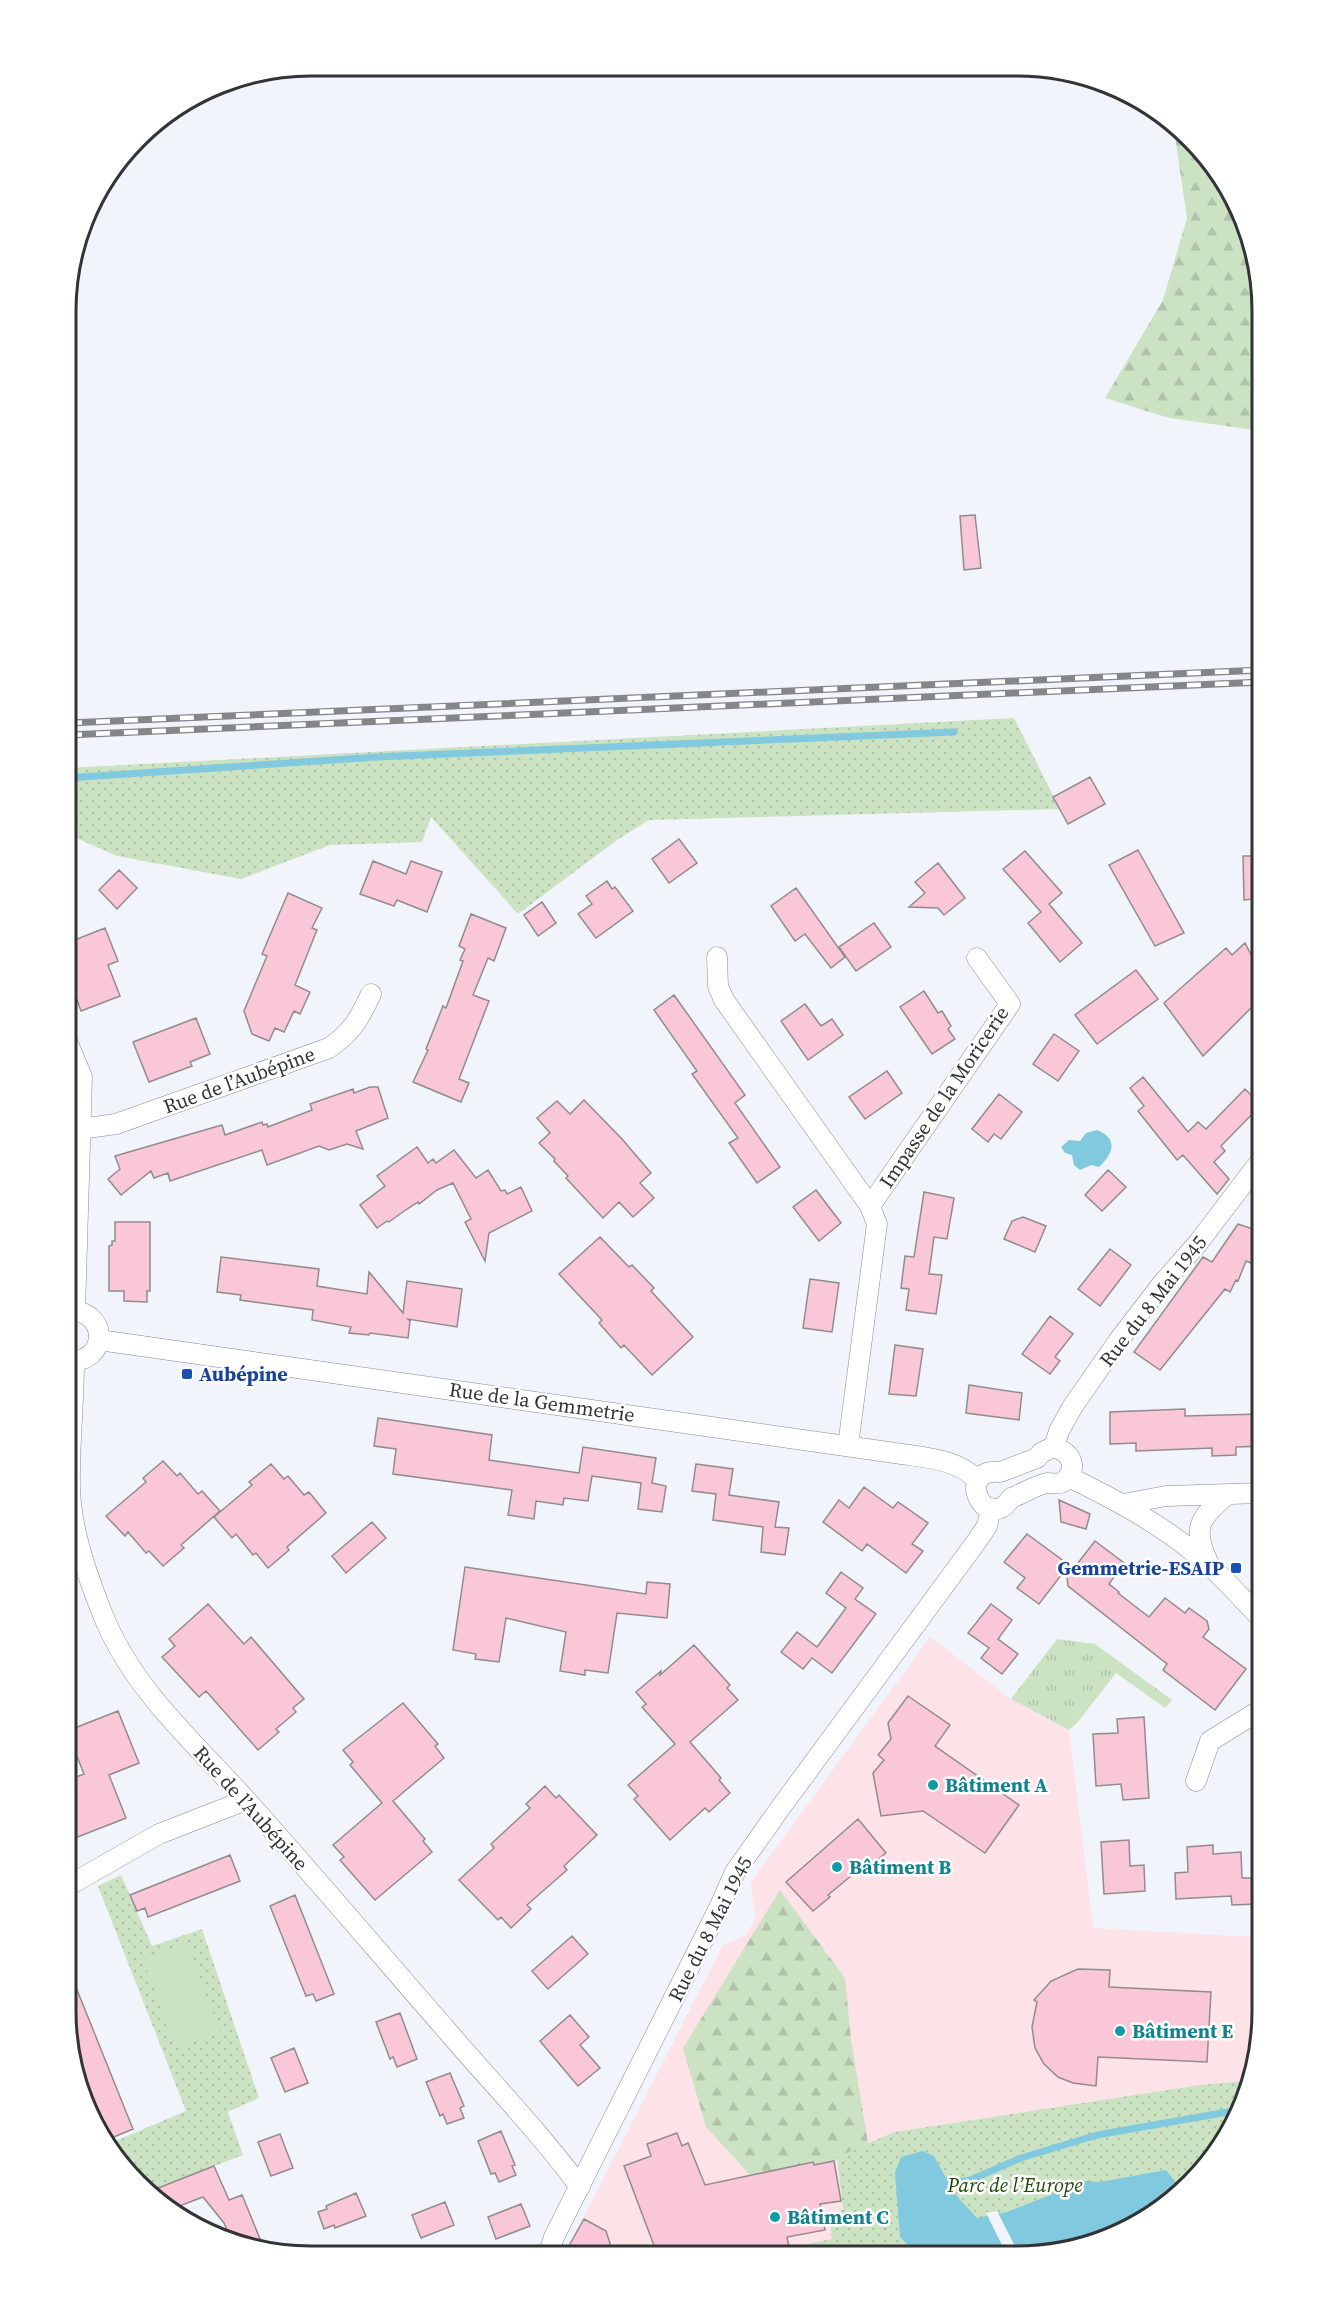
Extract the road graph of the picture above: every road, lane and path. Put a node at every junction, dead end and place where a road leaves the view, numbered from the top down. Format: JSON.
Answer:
{"nodes":[{"id":1,"x":717,"y":957,"type":"dead end"},
{"id":2,"x":977,"y":958,"type":"dead end"},
{"id":3,"x":371,"y":994,"type":"dead end"},
{"id":4,"x":76,"y":1063,"type":"edge"},
{"id":5,"x":81,"y":1129,"type":"junction"},
{"id":6,"x":1252,"y":1172,"type":"edge"},
{"id":7,"x":870,"y":1206,"type":"junction"},
{"id":8,"x":76,"y":1220,"type":"edge"},
{"id":9,"x":76,"y":1312,"type":"edge"},
{"id":10,"x":99,"y":1340,"type":"junction"},
{"id":11,"x":76,"y":1360,"type":"edge"},
{"id":12,"x":848,"y":1446,"type":"junction"},
{"id":13,"x":1046,"y":1453,"type":"junction"},
{"id":14,"x":1000,"y":1472,"type":"junction"},
{"id":15,"x":1069,"y":1477,"type":"junction"},
{"id":16,"x":978,"y":1481,"type":"junction"},
{"id":17,"x":1047,"y":1483,"type":"junction"},
{"id":18,"x":1252,"y":1494,"type":"edge"},
{"id":19,"x":1227,"y":1495,"type":"junction"},
{"id":20,"x":1011,"y":1498,"type":"junction"},
{"id":21,"x":1123,"y":1504,"type":"junction"},
{"id":22,"x":991,"y":1508,"type":"junction"},
{"id":23,"x":76,"y":1529,"type":"edge"},
{"id":24,"x":1210,"y":1567,"type":"junction"},
{"id":25,"x":1252,"y":1610,"type":"edge"},
{"id":26,"x":1252,"y":1715,"type":"edge"},
{"id":27,"x":1196,"y":1781,"type":"dead end"},
{"id":28,"x":246,"y":1800,"type":"junction"},
{"id":29,"x":76,"y":1881,"type":"edge"},
{"id":30,"x":580,"y":2187,"type":"junction"},
{"id":31,"x":551,"y":2246,"type":"edge"}],
"edges":[{"from":1,"to":7,"type":"street","name":"Impasse de la Moricerie"},
{"from":2,"to":7,"type":"street","name":"Impasse de la Moricerie"},
{"from":3,"to":5,"type":"street","name":"Rue de l’Aubépine"},
{"from":4,"to":5,"type":"street"},
{"from":5,"to":8,"type":"street"},
{"from":6,"to":13,"type":"street","name":"Rue du 8 Mai 1945"},
{"from":7,"to":12,"type":"street","name":"Impasse de la Moricerie"},
{"from":9,"to":10,"type":"street"},
{"from":10,"to":11,"type":"street"},
{"from":10,"to":12,"type":"street","name":"Rue de la Gemmetrie"},
{"from":12,"to":16,"type":"street","name":"Rue de la Gemmetrie"},
{"from":13,"to":14,"type":"street"},
{"from":13,"to":15,"type":"street"},
{"from":13,"to":17,"type":"street"},
{"from":14,"to":16,"type":"street"},
{"from":14,"to":20,"type":"street"},
{"from":15,"to":17,"type":"street"},
{"from":15,"to":21,"type":"street"},
{"from":16,"to":22,"type":"street"},
{"from":17,"to":20,"type":"street"},
{"from":18,"to":19,"type":"street"},
{"from":19,"to":21,"type":"street"},
{"from":19,"to":24,"type":"street"},
{"from":20,"to":22,"type":"street"},
{"from":21,"to":24,"type":"street"},
{"from":22,"to":30,"type":"street","name":"Rue du 8 Mai 1945"},
{"from":23,"to":28,"type":"street","name":"Rue de l’Aubépine"},
{"from":24,"to":25,"type":"street"},
{"from":26,"to":27,"type":"street"},
{"from":28,"to":29,"type":"street"},
{"from":28,"to":30,"type":"street","name":"Rue de l’Aubépine"},
{"from":30,"to":31,"type":"street","name":"Rue du 8 Mai 1945"}]}
